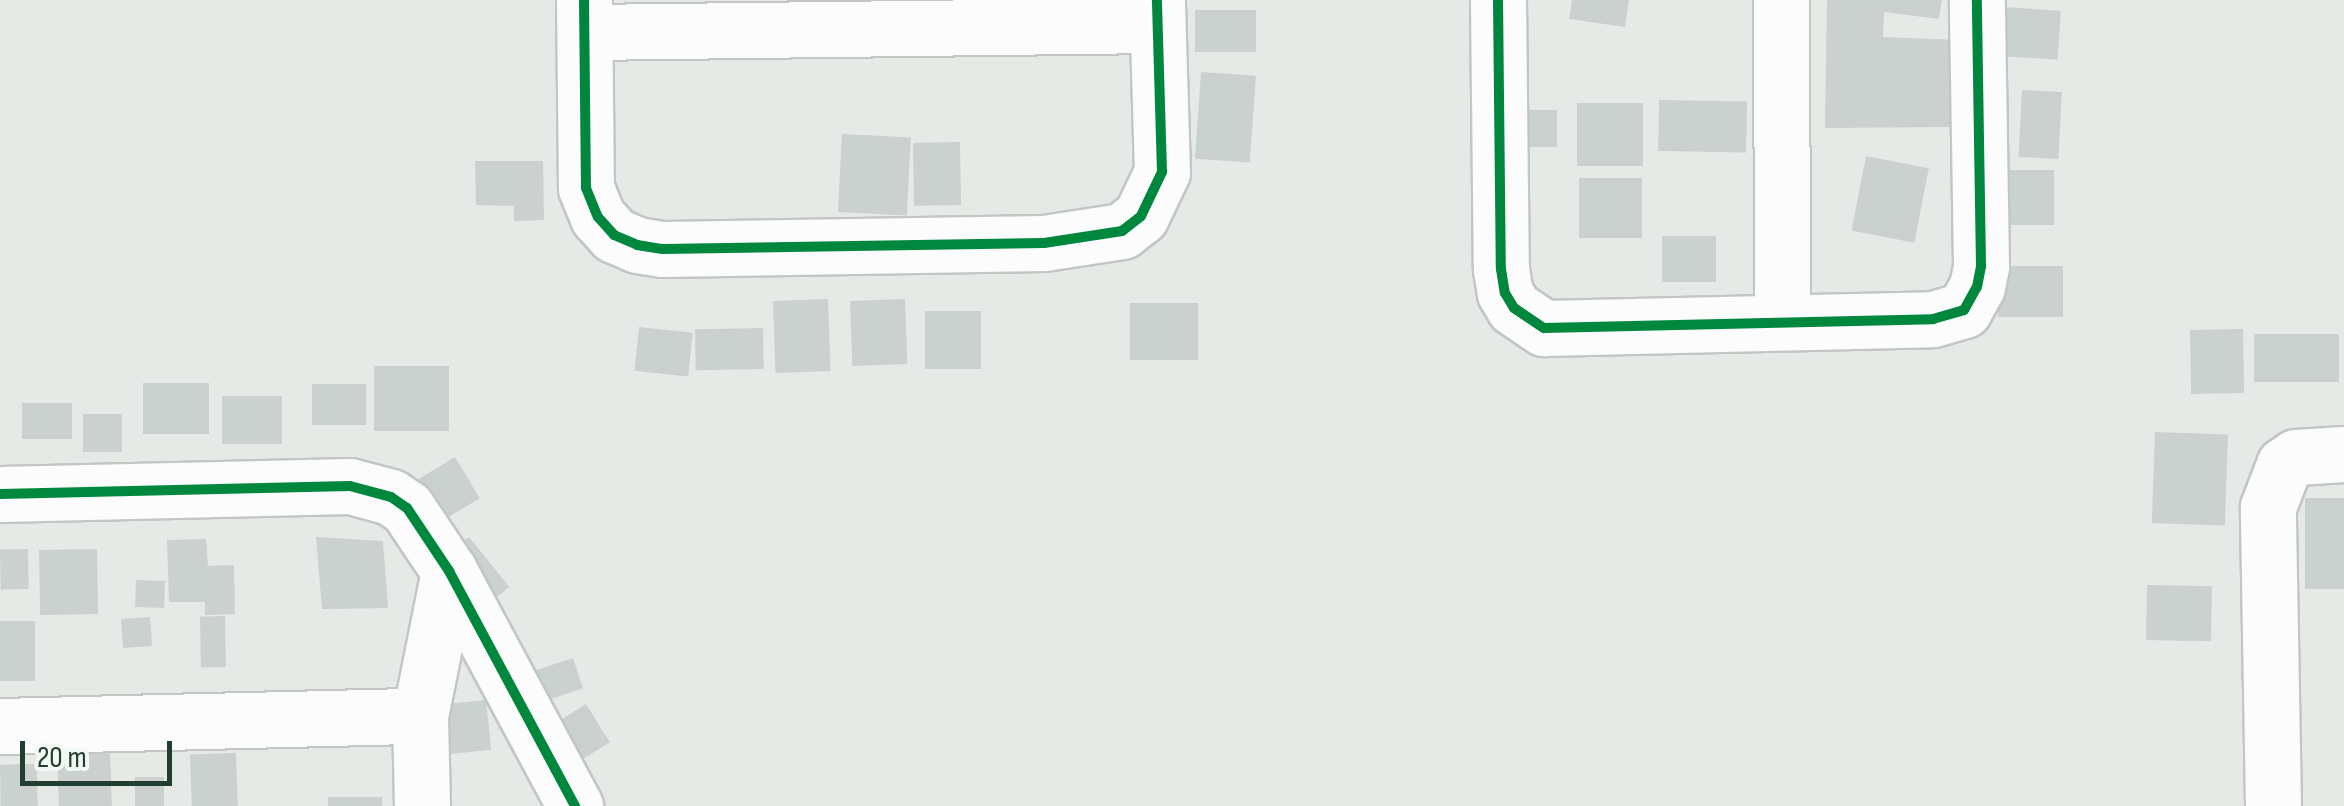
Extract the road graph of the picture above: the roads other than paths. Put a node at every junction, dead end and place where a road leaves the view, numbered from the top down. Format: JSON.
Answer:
{"nodes":[{"id":1,"x":1498,"y":0,"type":"edge"},
{"id":2,"x":1781,"y":0,"type":"edge"},
{"id":3,"x":1977,"y":0,"type":"edge"},
{"id":4,"x":1157,"y":12,"type":"edge"},
{"id":5,"x":584,"y":16,"type":"edge"},
{"id":6,"x":1782,"y":319,"type":"junction"},
{"id":7,"x":2344,"y":454,"type":"edge"},
{"id":8,"x":0,"y":494,"type":"edge"},
{"id":9,"x":449,"y":571,"type":"junction"},
{"id":10,"x":420,"y":716,"type":"junction"},
{"id":11,"x":0,"y":726,"type":"edge"},
{"id":12,"x":422,"y":806,"type":"edge"},
{"id":13,"x":574,"y":806,"type":"edge"},
{"id":14,"x":2273,"y":806,"type":"edge"}],
"edges":[{"from":1,"to":6,"type":"street"},
{"from":2,"to":6,"type":"street"},
{"from":3,"to":6,"type":"street"},
{"from":4,"to":5,"type":"street"},
{"from":4,"to":5,"type":"street"},
{"from":7,"to":14,"type":"street"},
{"from":8,"to":9,"type":"street"},
{"from":9,"to":10,"type":"street"},
{"from":9,"to":13,"type":"street"},
{"from":10,"to":11,"type":"street"},
{"from":10,"to":12,"type":"street"}]}
